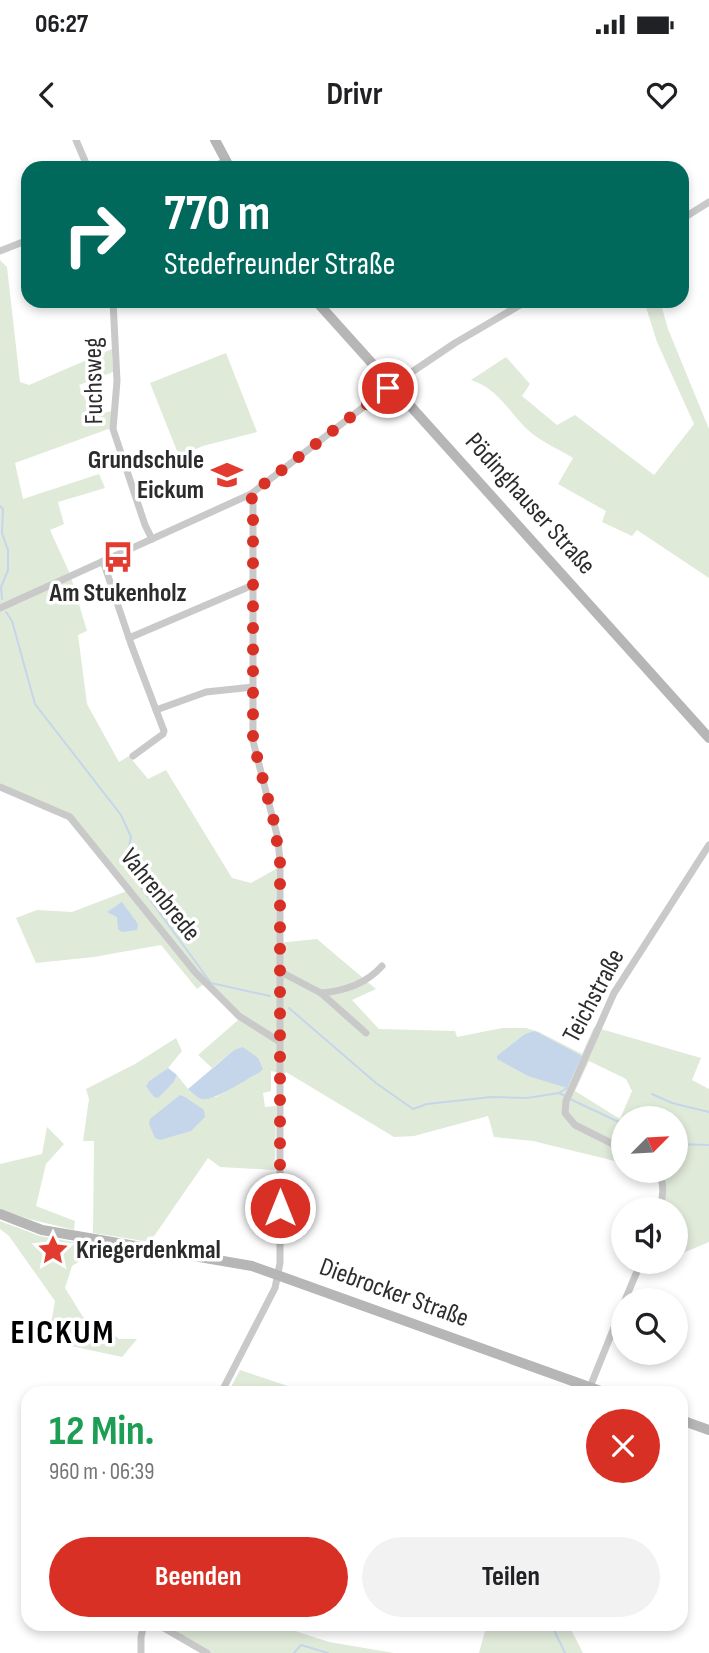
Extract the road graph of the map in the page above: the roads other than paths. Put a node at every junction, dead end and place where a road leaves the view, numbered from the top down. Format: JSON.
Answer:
{"nodes":[{"id":1,"x":76,"y":140,"type":"edge"},
{"id":2,"x":215,"y":140,"type":"edge"},
{"id":3,"x":85,"y":161,"type":"edge"},
{"id":4,"x":226,"y":161,"type":"edge"},
{"id":5,"x":709,"y":202,"type":"edge"},
{"id":6,"x":689,"y":215,"type":"edge"},
{"id":7,"x":21,"y":243,"type":"edge"},
{"id":8,"x":0,"y":251,"type":"edge"},
{"id":9,"x":113,"y":308,"type":"edge"},
{"id":10,"x":322,"y":308,"type":"edge"},
{"id":11,"x":515,"y":308,"type":"edge"},
{"id":12,"x":393,"y":386,"type":"junction"},
{"id":13,"x":251,"y":494,"type":"junction"},
{"id":14,"x":152,"y":539,"type":"junction"},
{"id":15,"x":103,"y":561,"type":"junction"},
{"id":16,"x":253,"y":585,"type":"junction"},
{"id":17,"x":0,"y":608,"type":"edge"},
{"id":18,"x":129,"y":638,"type":"junction"},
{"id":19,"x":253,"y":687,"type":"junction"},
{"id":20,"x":156,"y":710,"type":"junction"},
{"id":21,"x":709,"y":738,"type":"edge"},
{"id":22,"x":133,"y":756,"type":"dead end"},
{"id":23,"x":0,"y":787,"type":"edge"},
{"id":24,"x":709,"y":845,"type":"edge"},
{"id":25,"x":382,"y":966,"type":"dead end"},
{"id":26,"x":281,"y":972,"type":"junction"},
{"id":27,"x":321,"y":993,"type":"junction"},
{"id":28,"x":366,"y":1033,"type":"dead end"},
{"id":29,"x":281,"y":1042,"type":"junction"},
{"id":30,"x":611,"y":1143,"type":"edge"},
{"id":31,"x":0,"y":1214,"type":"edge"},
{"id":32,"x":278,"y":1275,"type":"junction"},
{"id":33,"x":611,"y":1335,"type":"edge"},
{"id":34,"x":225,"y":1386,"type":"edge"},
{"id":35,"x":587,"y":1386,"type":"edge"},
{"id":36,"x":590,"y":1386,"type":"edge"},
{"id":37,"x":688,"y":1422,"type":"edge"},
{"id":38,"x":709,"y":1430,"type":"edge"},
{"id":39,"x":142,"y":1631,"type":"edge"},
{"id":40,"x":169,"y":1631,"type":"edge"},
{"id":41,"x":141,"y":1653,"type":"edge"},
{"id":42,"x":206,"y":1653,"type":"edge"}],
"edges":[{"from":1,"to":3,"type":"street"},
{"from":2,"to":4,"type":"main road"},
{"from":5,"to":6,"type":"street"},
{"from":7,"to":8,"type":"street"},
{"from":9,"to":14,"type":"street","name":"Fuchsweg"},
{"from":10,"to":12,"type":"main road","name":"Pödinghauser Straße"},
{"from":11,"to":12,"type":"street"},
{"from":12,"to":13,"type":"street"},
{"from":12,"to":21,"type":"main road","name":"Pödinghauser Straße"},
{"from":13,"to":14,"type":"street"},
{"from":13,"to":16,"type":"street"},
{"from":14,"to":15,"type":"street"},
{"from":15,"to":17,"type":"street"},
{"from":15,"to":18,"type":"street"},
{"from":16,"to":18,"type":"street"},
{"from":16,"to":19,"type":"street"},
{"from":18,"to":20,"type":"street"},
{"from":19,"to":20,"type":"street"},
{"from":19,"to":26,"type":"street"},
{"from":20,"to":22,"type":"street"},
{"from":23,"to":29,"type":"street","name":"Vahrenbrede"},
{"from":24,"to":30,"type":"street","name":"Teichstraße"},
{"from":25,"to":27,"type":"street"},
{"from":26,"to":27,"type":"street"},
{"from":26,"to":29,"type":"street"},
{"from":27,"to":28,"type":"street"},
{"from":29,"to":32,"type":"street"},
{"from":31,"to":32,"type":"main road","name":"Diebrocker Straße"},
{"from":32,"to":34,"type":"street"},
{"from":32,"to":35,"type":"main road","name":"Diebrocker Straße"},
{"from":33,"to":36,"type":"street"},
{"from":37,"to":38,"type":"main road"},
{"from":39,"to":41,"type":"street"},
{"from":40,"to":42,"type":"street"}]}
